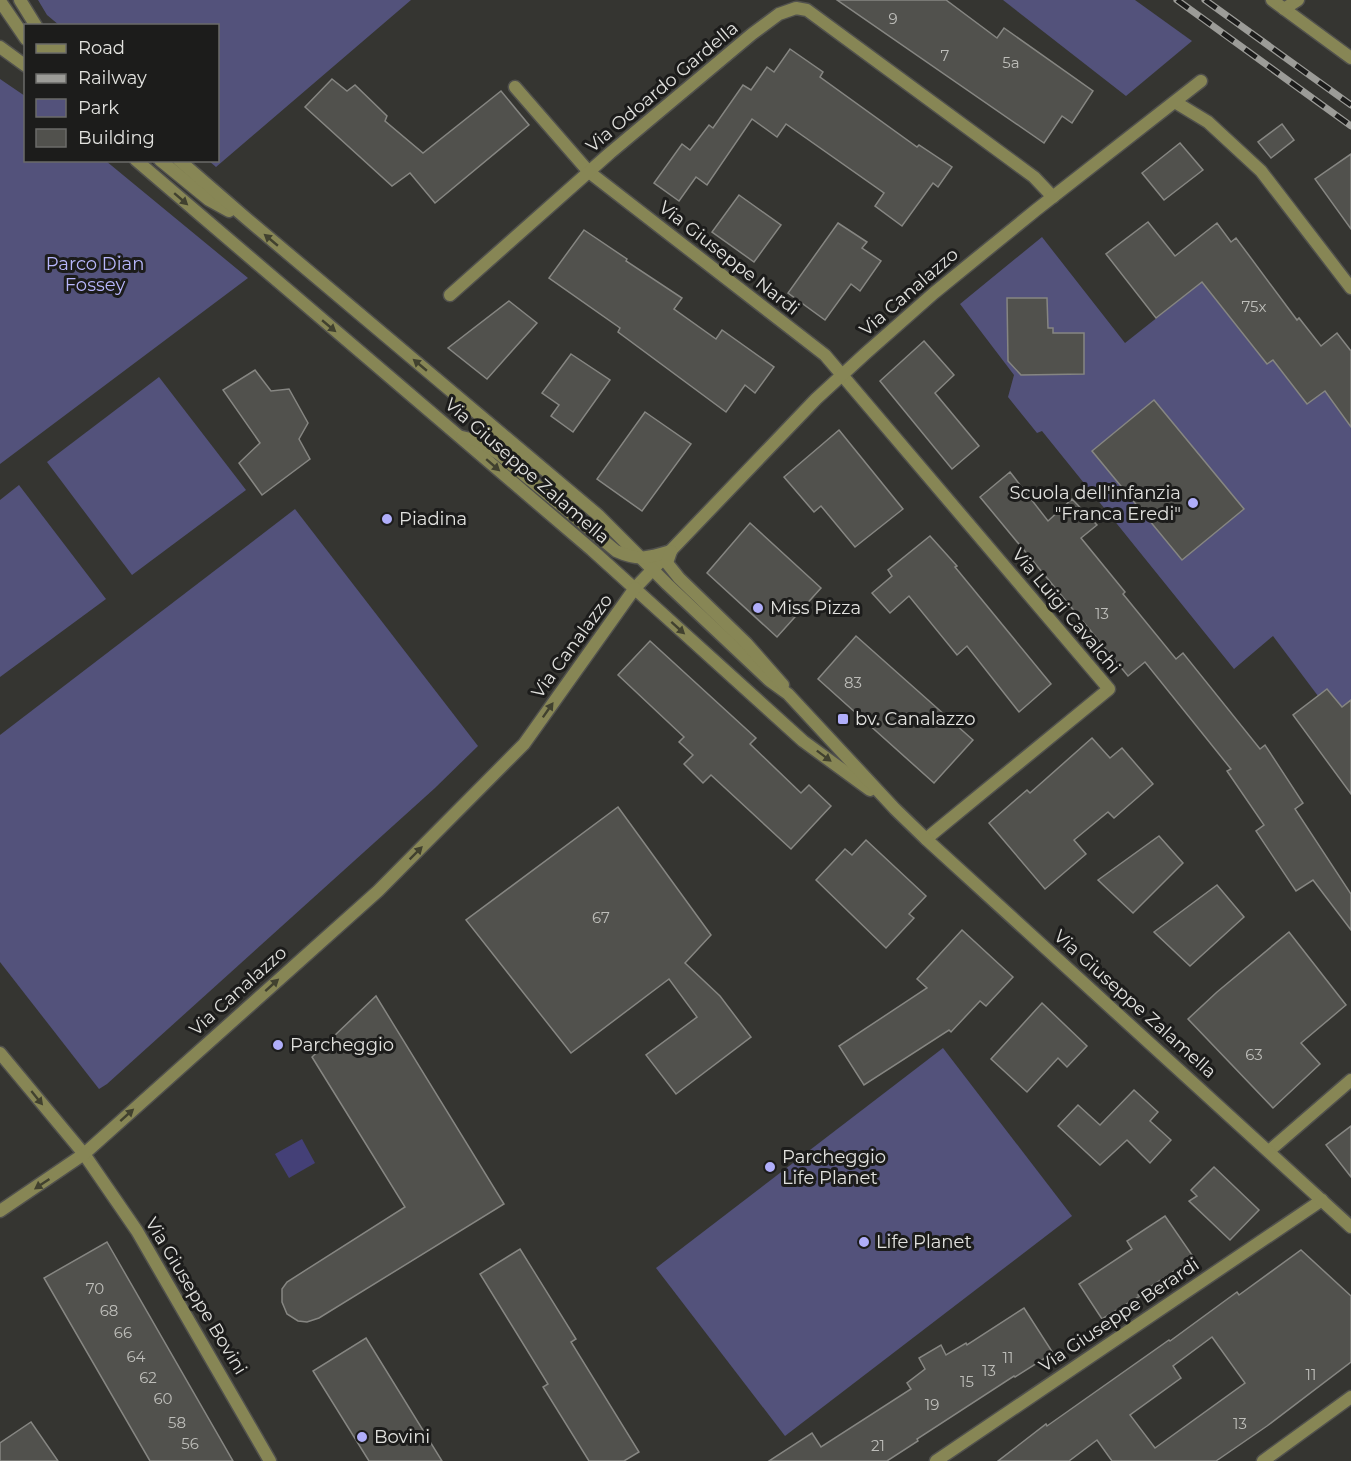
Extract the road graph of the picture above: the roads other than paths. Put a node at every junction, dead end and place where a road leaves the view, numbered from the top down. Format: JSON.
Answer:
{"nodes":[{"id":1,"x":20,"y":0,"type":"edge"},
{"id":2,"x":1272,"y":0,"type":"edge"},
{"id":3,"x":1298,"y":0,"type":"edge"},
{"id":4,"x":0,"y":1,"type":"edge"},
{"id":5,"x":1284,"y":9,"type":"junction"},
{"id":6,"x":35,"y":24,"type":"edge"},
{"id":7,"x":24,"y":36,"type":"edge"},
{"id":8,"x":0,"y":47,"type":"edge"},
{"id":9,"x":0,"y":57,"type":"edge"},
{"id":10,"x":1351,"y":58,"type":"edge"},
{"id":11,"x":24,"y":65,"type":"edge"},
{"id":12,"x":24,"y":70,"type":"edge"},
{"id":13,"x":1201,"y":81,"type":"dead end"},
{"id":14,"x":515,"y":87,"type":"dead end"},
{"id":15,"x":1175,"y":102,"type":"junction"},
{"id":16,"x":138,"y":162,"type":"edge"},
{"id":17,"x":162,"y":162,"type":"edge"},
{"id":18,"x":181,"y":162,"type":"edge"},
{"id":19,"x":590,"y":172,"type":"junction"},
{"id":20,"x":1053,"y":197,"type":"junction"},
{"id":21,"x":247,"y":219,"type":"junction"},
{"id":22,"x":1351,"y":288,"type":"edge"},
{"id":23,"x":450,"y":295,"type":"dead end"},
{"id":24,"x":843,"y":376,"type":"junction"},
{"id":25,"x":460,"y":437,"type":"junction"},
{"id":26,"x":671,"y":551,"type":"junction"},
{"id":27,"x":642,"y":558,"type":"junction"},
{"id":28,"x":652,"y":569,"type":"junction"},
{"id":29,"x":635,"y":588,"type":"junction"},
{"id":30,"x":788,"y":694,"type":"junction"},
{"id":31,"x":895,"y":809,"type":"junction"},
{"id":32,"x":926,"y":839,"type":"junction"},
{"id":33,"x":0,"y":1053,"type":"edge"},
{"id":34,"x":1351,"y":1080,"type":"edge"},
{"id":35,"x":1269,"y":1151,"type":"junction"},
{"id":36,"x":84,"y":1154,"type":"junction"},
{"id":37,"x":1322,"y":1200,"type":"junction"},
{"id":38,"x":0,"y":1211,"type":"edge"},
{"id":39,"x":1351,"y":1227,"type":"edge"},
{"id":40,"x":1351,"y":1397,"type":"edge"},
{"id":41,"x":270,"y":1461,"type":"edge"},
{"id":42,"x":936,"y":1461,"type":"edge"},
{"id":43,"x":1263,"y":1461,"type":"edge"}],
"edges":[{"from":1,"to":6,"type":"street"},
{"from":2,"to":5,"type":"street"},
{"from":3,"to":5,"type":"street"},
{"from":4,"to":7,"type":"street"},
{"from":5,"to":10,"type":"street"},
{"from":8,"to":11,"type":"street"},
{"from":9,"to":12,"type":"street"},
{"from":13,"to":15,"type":"street","name":"Via Canalazzo"},
{"from":14,"to":19,"type":"street","name":"Via Giuseppe Nardi"},
{"from":15,"to":20,"type":"street","name":"Via Canalazzo"},
{"from":15,"to":22,"type":"street"},
{"from":16,"to":25,"type":"street","name":"Via Giuseppe Zalamella","one_way":true},
{"from":17,"to":21,"type":"street","name":"Via Giuseppe Zalamella"},
{"from":18,"to":21,"type":"street","name":"Via Giuseppe Zalamella"},
{"from":19,"to":20,"type":"street","name":"Via Odoardo Gardella"},
{"from":19,"to":23,"type":"street","name":"Via Odoardo Gardella"},
{"from":19,"to":24,"type":"street","name":"Via Giuseppe Nardi"},
{"from":20,"to":24,"type":"street","name":"Via Canalazzo"},
{"from":27,"to":21,"type":"street","name":"Via Giuseppe Zalamella","one_way":true},
{"from":24,"to":26,"type":"street","name":"Via Canalazzo"},
{"from":24,"to":32,"type":"street","name":"Via Luigi Cavalchi"},
{"from":25,"to":27,"type":"street"},
{"from":25,"to":29,"type":"street","name":"Via Giuseppe Zalamella","one_way":true},
{"from":26,"to":27,"type":"street"},
{"from":26,"to":28,"type":"street","name":"Via Canalazzo"},
{"from":26,"to":30,"type":"street"},
{"from":27,"to":28,"type":"street","name":"Via Giuseppe Zalamella"},
{"from":28,"to":29,"type":"street","name":"Via Canalazzo"},
{"from":28,"to":30,"type":"street","name":"Via Giuseppe Zalamella"},
{"from":29,"to":31,"type":"street","name":"Via Giuseppe Zalamella","one_way":true},
{"from":36,"to":29,"type":"street","name":"Via Canalazzo","one_way":true},
{"from":30,"to":31,"type":"street","name":"Via Giuseppe Zalamella"},
{"from":31,"to":32,"type":"street","name":"Via Giuseppe Zalamella"},
{"from":32,"to":35,"type":"street","name":"Via Giuseppe Zalamella"},
{"from":33,"to":36,"type":"street","name":"Via Giuseppe Bovini","one_way":true},
{"from":34,"to":35,"type":"street"},
{"from":35,"to":37,"type":"street","name":"Via Giuseppe Zalamella"},
{"from":36,"to":38,"type":"street","name":"Via Canalazzo","one_way":true},
{"from":36,"to":41,"type":"street","name":"Via Giuseppe Bovini"},
{"from":37,"to":39,"type":"street","name":"Via Giuseppe Zalamella"},
{"from":37,"to":42,"type":"street","name":"Via Giuseppe Berardi"},
{"from":40,"to":43,"type":"street"}]}
